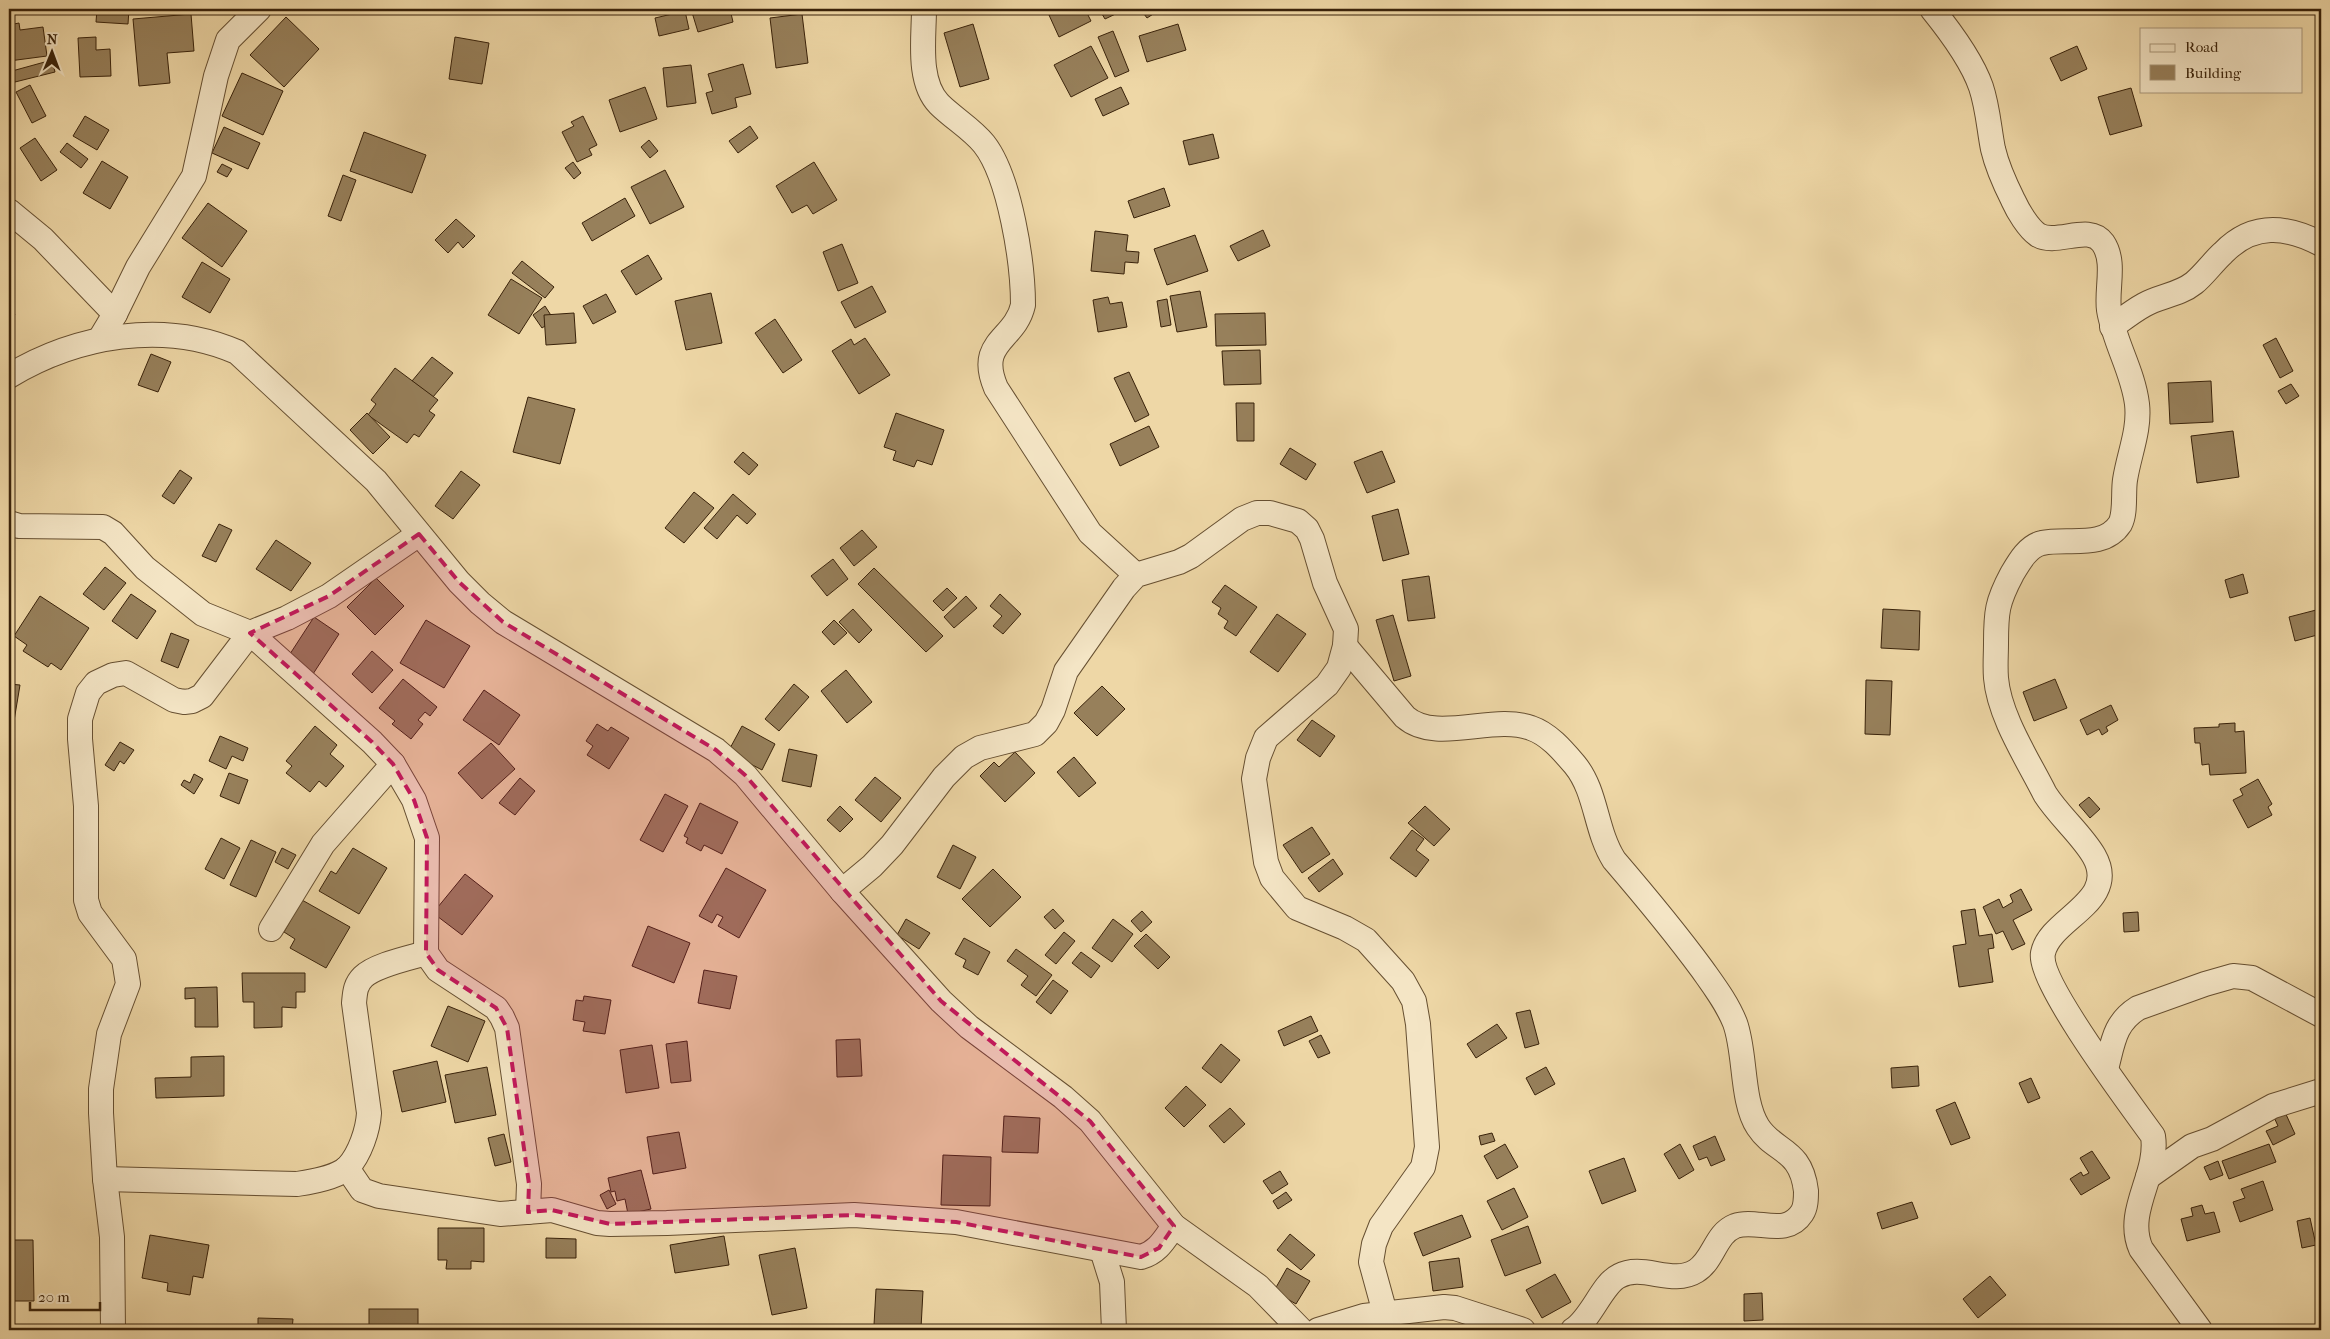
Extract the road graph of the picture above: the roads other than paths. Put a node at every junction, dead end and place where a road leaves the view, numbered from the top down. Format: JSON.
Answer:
{"nodes":[{"id":1,"x":259,"y":9,"type":"edge"},
{"id":2,"x":924,"y":9,"type":"edge"},
{"id":3,"x":1932,"y":9,"type":"edge"},
{"id":4,"x":9,"y":211,"type":"edge"},
{"id":5,"x":2321,"y":244,"type":"edge"},
{"id":6,"x":115,"y":314,"type":"junction"},
{"id":7,"x":2112,"y":327,"type":"junction"},
{"id":8,"x":100,"y":339,"type":"junction"},
{"id":9,"x":9,"y":376,"type":"edge"},
{"id":10,"x":9,"y":523,"type":"edge"},
{"id":11,"x":419,"y":534,"type":"junction"},
{"id":12,"x":1136,"y":575,"type":"junction"},
{"id":13,"x":250,"y":633,"type":"junction"},
{"id":14,"x":1345,"y":646,"type":"junction"},
{"id":15,"x":393,"y":764,"type":"junction"},
{"id":16,"x":842,"y":890,"type":"junction"},
{"id":17,"x":271,"y":929,"type":"dead end"},
{"id":18,"x":426,"y":953,"type":"junction"},
{"id":19,"x":2321,"y":1015,"type":"edge"},
{"id":20,"x":2106,"y":1069,"type":"junction"},
{"id":21,"x":2321,"y":1091,"type":"edge"},
{"id":22,"x":347,"y":1168,"type":"junction"},
{"id":23,"x":2148,"y":1177,"type":"junction"},
{"id":24,"x":105,"y":1179,"type":"junction"},
{"id":25,"x":528,"y":1212,"type":"junction"},
{"id":26,"x":1174,"y":1226,"type":"junction"},
{"id":27,"x":1102,"y":1250,"type":"junction"},
{"id":28,"x":1385,"y":1314,"type":"junction"},
{"id":29,"x":113,"y":1330,"type":"edge"},
{"id":30,"x":1114,"y":1330,"type":"edge"},
{"id":31,"x":1301,"y":1330,"type":"edge"},
{"id":32,"x":1318,"y":1330,"type":"edge"},
{"id":33,"x":1523,"y":1330,"type":"edge"},
{"id":34,"x":1573,"y":1330,"type":"edge"},
{"id":35,"x":2200,"y":1330,"type":"edge"}],
"edges":[{"from":1,"to":6,"type":"street"},
{"from":2,"to":12,"type":"street"},
{"from":3,"to":7,"type":"street"},
{"from":4,"to":6,"type":"street"},
{"from":5,"to":7,"type":"street"},
{"from":6,"to":8,"type":"street"},
{"from":7,"to":20,"type":"street"},
{"from":8,"to":9,"type":"street"},
{"from":8,"to":11,"type":"street"},
{"from":10,"to":13,"type":"street"},
{"from":11,"to":13,"type":"street"},
{"from":11,"to":16,"type":"street"},
{"from":12,"to":14,"type":"street"},
{"from":12,"to":16,"type":"street"},
{"from":13,"to":15,"type":"street"},
{"from":13,"to":24,"type":"street"},
{"from":14,"to":28,"type":"street"},
{"from":14,"to":34,"type":"street"},
{"from":15,"to":17,"type":"street"},
{"from":15,"to":18,"type":"street"},
{"from":16,"to":26,"type":"street"},
{"from":18,"to":22,"type":"street"},
{"from":18,"to":25,"type":"street"},
{"from":19,"to":20,"type":"street"},
{"from":20,"to":23,"type":"street"},
{"from":21,"to":23,"type":"street"},
{"from":22,"to":24,"type":"street"},
{"from":22,"to":25,"type":"street"},
{"from":23,"to":35,"type":"street"},
{"from":24,"to":29,"type":"street"},
{"from":25,"to":27,"type":"street"},
{"from":26,"to":27,"type":"street"},
{"from":26,"to":31,"type":"street"},
{"from":27,"to":30,"type":"street"},
{"from":28,"to":32,"type":"street"},
{"from":28,"to":33,"type":"street"}]}
